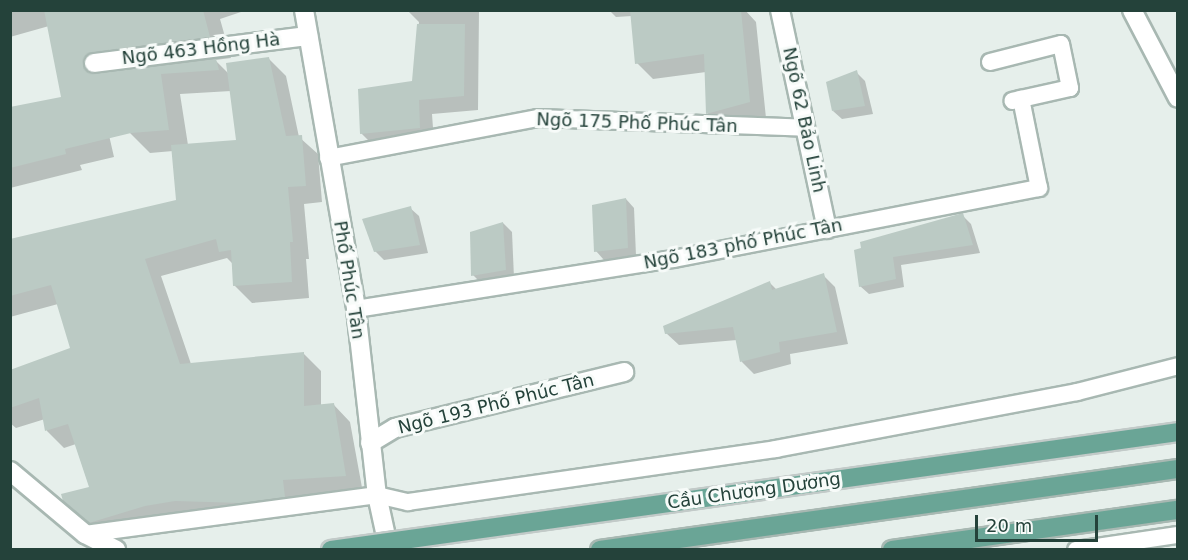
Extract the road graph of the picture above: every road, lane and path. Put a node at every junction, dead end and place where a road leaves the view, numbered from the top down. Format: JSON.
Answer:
{"nodes":[{"id":1,"x":304,"y":10,"type":"edge"},
{"id":2,"x":780,"y":10,"type":"edge"},
{"id":3,"x":1132,"y":10,"type":"edge"},
{"id":4,"x":308,"y":36,"type":"junction"},
{"id":5,"x":94,"y":63,"type":"dead end"},
{"id":6,"x":990,"y":63,"type":"dead end"},
{"id":7,"x":1178,"y":98,"type":"edge"},
{"id":8,"x":806,"y":128,"type":"junction"},
{"id":9,"x":328,"y":158,"type":"junction"},
{"id":10,"x":827,"y":229,"type":"junction"},
{"id":11,"x":356,"y":309,"type":"junction"},
{"id":12,"x":1178,"y":366,"type":"edge"},
{"id":13,"x":624,"y":372,"type":"dead end"},
{"id":14,"x":1178,"y":432,"type":"edge"},
{"id":15,"x":370,"y":443,"type":"junction"},
{"id":16,"x":1178,"y":469,"type":"edge"},
{"id":17,"x":10,"y":471,"type":"edge"},
{"id":18,"x":377,"y":495,"type":"junction"},
{"id":19,"x":1178,"y":510,"type":"edge"},
{"id":20,"x":85,"y":534,"type":"junction"},
{"id":21,"x":1178,"y":535,"type":"edge"},
{"id":22,"x":116,"y":549,"type":"edge"},
{"id":23,"x":331,"y":549,"type":"edge"},
{"id":24,"x":389,"y":549,"type":"edge"},
{"id":25,"x":600,"y":549,"type":"edge"},
{"id":26,"x":892,"y":549,"type":"edge"},
{"id":27,"x":1076,"y":549,"type":"edge"}],
"edges":[{"from":1,"to":4,"type":"street","name":"Phố Phúc Tân"},
{"from":2,"to":8,"type":"street","name":"Ngõ 62 Bảo Linh"},
{"from":3,"to":7,"type":"street"},
{"from":4,"to":5,"type":"street","name":"Ngõ 463 Hồng Hà"},
{"from":4,"to":9,"type":"street","name":"Phố Phúc Tân"},
{"from":6,"to":10,"type":"lane","name":"Ngõ 183 phố Phúc Tân"},
{"from":8,"to":9,"type":"lane","name":"Ngõ 175 Phố Phúc Tân"},
{"from":8,"to":10,"type":"street","name":"Ngõ 62 Bảo Linh"},
{"from":9,"to":11,"type":"street","name":"Phố Phúc Tân"},
{"from":10,"to":11,"type":"lane","name":"Ngõ 183 phố Phúc Tân"},
{"from":11,"to":15,"type":"street","name":"Phố Phúc Tân"},
{"from":12,"to":18,"type":"lane"},
{"from":13,"to":15,"type":"street","name":"Ngõ 193 Phố Phúc Tân"},
{"from":14,"to":23,"type":"main road","name":"Cầu Chương Dương","bridge":true},
{"from":15,"to":18,"type":"street","name":"Phố Phúc Tân"},
{"from":16,"to":25,"type":"main road","name":"Cầu Chương Dương"},
{"from":17,"to":20,"type":"street"},
{"from":18,"to":20,"type":"lane"},
{"from":18,"to":24,"type":"street","name":"Phố Phúc Tân"},
{"from":19,"to":26,"type":"main road"},
{"from":20,"to":22,"type":"street"},
{"from":21,"to":27,"type":"lane"}]}
